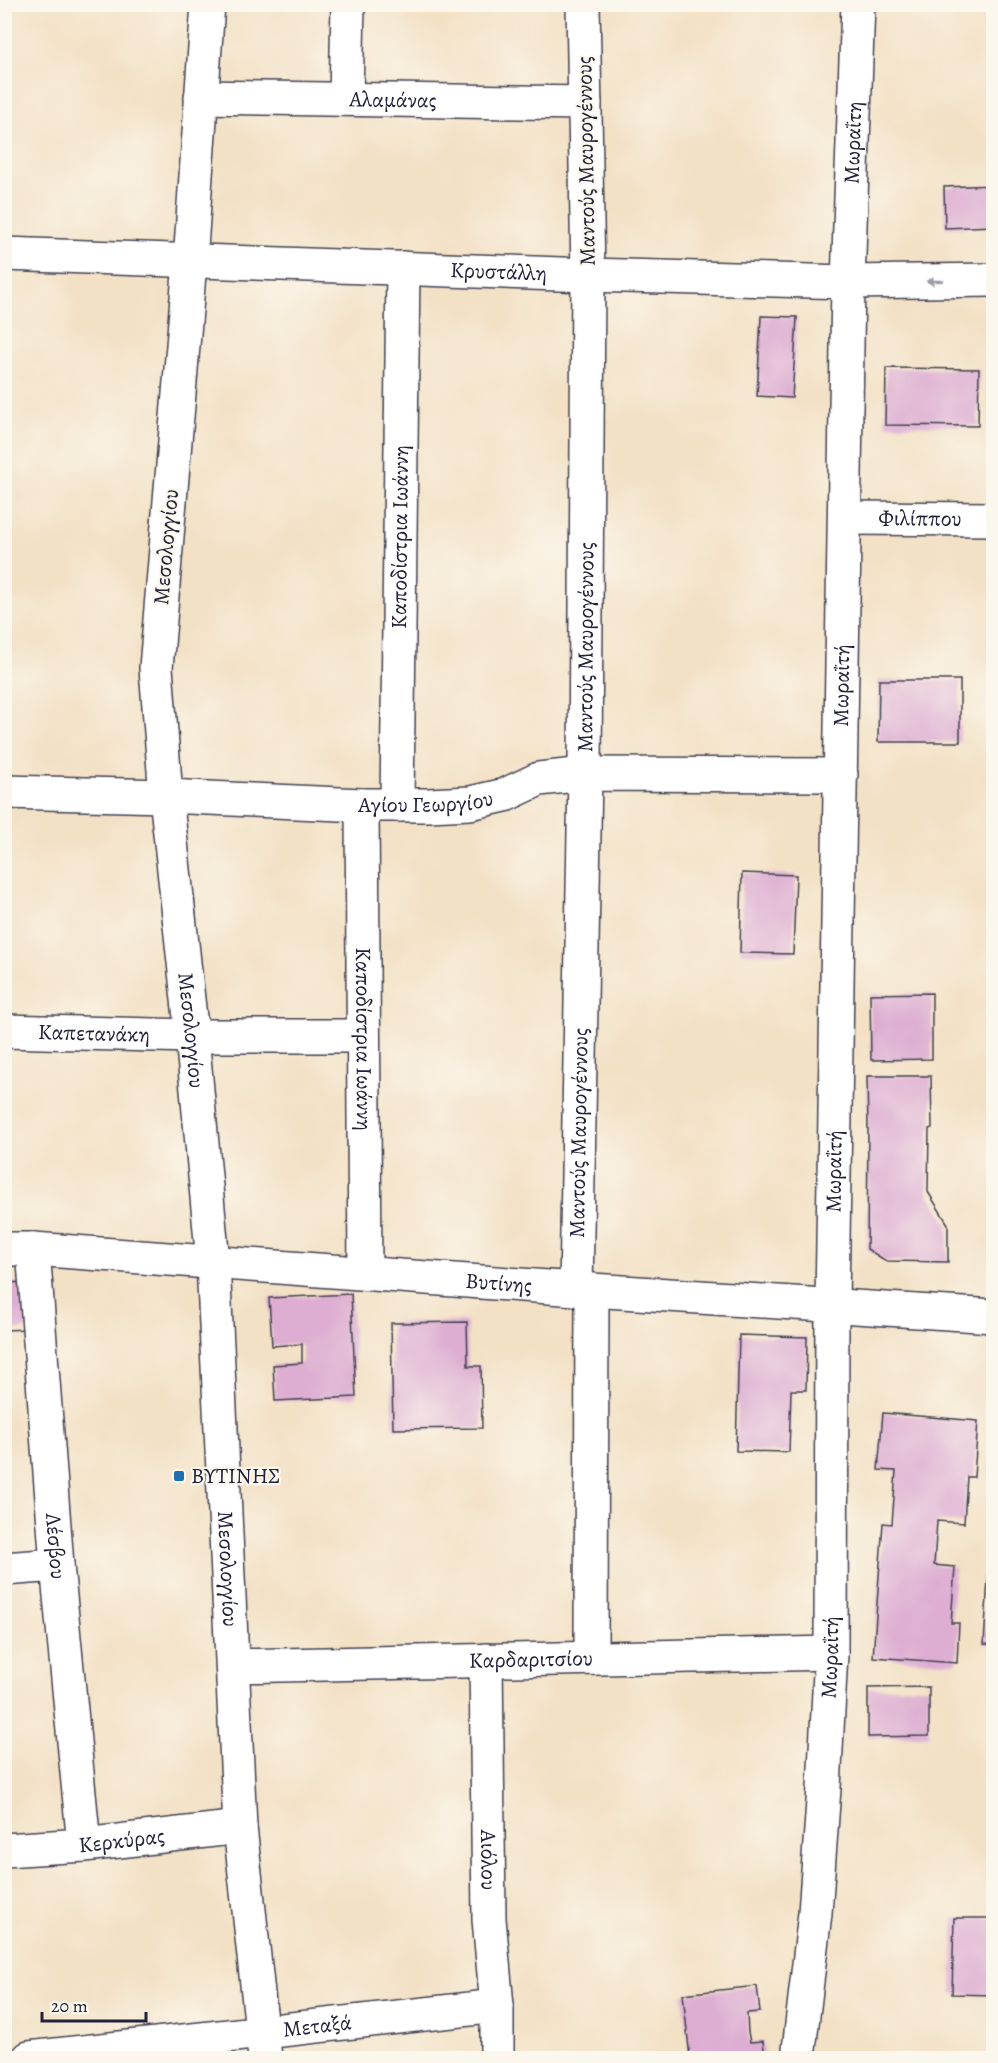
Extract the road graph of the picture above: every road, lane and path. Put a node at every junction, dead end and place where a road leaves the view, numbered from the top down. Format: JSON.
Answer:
{"nodes":[{"id":1,"x":207,"y":4,"type":"edge"},
{"id":2,"x":348,"y":4,"type":"edge"},
{"id":3,"x":583,"y":4,"type":"edge"},
{"id":4,"x":858,"y":4,"type":"edge"},
{"id":5,"x":201,"y":97,"type":"junction"},
{"id":6,"x":346,"y":99,"type":"junction"},
{"id":7,"x":585,"y":103,"type":"junction"},
{"id":8,"x":4,"y":254,"type":"edge"},
{"id":9,"x":190,"y":262,"type":"junction"},
{"id":10,"x":403,"y":268,"type":"junction"},
{"id":11,"x":588,"y":275,"type":"junction"},
{"id":12,"x":993,"y":280,"type":"edge"},
{"id":13,"x":848,"y":282,"type":"junction"},
{"id":14,"x":846,"y":518,"type":"junction"},
{"id":15,"x":993,"y":519,"type":"edge"},
{"id":16,"x":585,"y":774,"type":"junction"},
{"id":17,"x":841,"y":775,"type":"junction"},
{"id":18,"x":4,"y":792,"type":"edge"},
{"id":19,"x":166,"y":796,"type":"junction"},
{"id":20,"x":362,"y":805,"type":"junction"},
{"id":21,"x":397,"y":805,"type":"junction"},
{"id":22,"x":4,"y":1031,"type":"edge"},
{"id":23,"x":192,"y":1036,"type":"junction"},
{"id":24,"x":363,"y":1036,"type":"junction"},
{"id":25,"x":19,"y":1249,"type":"edge"},
{"id":26,"x":213,"y":1262,"type":"junction"},
{"id":27,"x":365,"y":1274,"type":"junction"},
{"id":28,"x":584,"y":1290,"type":"junction"},
{"id":29,"x":832,"y":1305,"type":"junction"},
{"id":30,"x":993,"y":1316,"type":"edge"},
{"id":31,"x":57,"y":1564,"type":"junction"},
{"id":32,"x":4,"y":1569,"type":"edge"},
{"id":33,"x":831,"y":1653,"type":"junction"},
{"id":34,"x":591,"y":1658,"type":"junction"},
{"id":35,"x":486,"y":1659,"type":"junction"},
{"id":36,"x":233,"y":1666,"type":"junction"},
{"id":37,"x":240,"y":1827,"type":"junction"},
{"id":38,"x":84,"y":1845,"type":"junction"},
{"id":39,"x":4,"y":1850,"type":"edge"},
{"id":40,"x":496,"y":2006,"type":"junction"},
{"id":41,"x":263,"y":2046,"type":"edge"},
{"id":42,"x":29,"y":2058,"type":"edge"},
{"id":43,"x":497,"y":2058,"type":"edge"},
{"id":44,"x":798,"y":2058,"type":"edge"}],
"edges":[{"from":1,"to":5,"type":"street","name":"Μεσολογγίου"},
{"from":2,"to":6,"type":"street"},
{"from":3,"to":7,"type":"street","name":"Μαντούς Μαυρογέννους"},
{"from":4,"to":13,"type":"street","name":"Μωραΐτη"},
{"from":5,"to":6,"type":"street","name":"Αλαμάνας"},
{"from":5,"to":9,"type":"street","name":"Μεσολογγίου"},
{"from":6,"to":7,"type":"street","name":"Αλαμάνας"},
{"from":7,"to":11,"type":"street","name":"Μαντούς Μαυρογέννους"},
{"from":8,"to":9,"type":"street","name":"Κρυστάλλη"},
{"from":9,"to":10,"type":"street","name":"Κρυστάλλη"},
{"from":9,"to":19,"type":"street","name":"Μεσολογγίου"},
{"from":10,"to":11,"type":"street","name":"Κρυστάλλη"},
{"from":10,"to":21,"type":"street","name":"Καποδίστρια Ιωάννη"},
{"from":11,"to":13,"type":"street","name":"Κρυστάλλη"},
{"from":11,"to":16,"type":"street","name":"Μαντούς Μαυρογέννους"},
{"from":12,"to":13,"type":"street","name":"Κρυστάλλη","one_way":true},
{"from":13,"to":14,"type":"street","name":"Μωραΐτή"},
{"from":14,"to":15,"type":"street","name":"Φιλίππου"},
{"from":14,"to":17,"type":"street","name":"Μωραΐτή"},
{"from":16,"to":17,"type":"street","name":"Αγίου Γεωργίου"},
{"from":16,"to":21,"type":"street","name":"Αγίου Γεωργίου"},
{"from":16,"to":28,"type":"street","name":"Μαντούς Μαυρογέννους"},
{"from":17,"to":29,"type":"street","name":"Μωραΐτή"},
{"from":18,"to":19,"type":"street","name":"Αγίου Γεωργίου"},
{"from":19,"to":20,"type":"street","name":"Αγίου Γεωργίου"},
{"from":19,"to":23,"type":"street","name":"Μεσολογγίου"},
{"from":20,"to":21,"type":"street","name":"Αγίου Γεωργίου"},
{"from":20,"to":24,"type":"street","name":"Καποδίστρια Ιωάννη"},
{"from":22,"to":23,"type":"street","name":"Καπετανάκη"},
{"from":23,"to":24,"type":"street","name":"Καπετανάκη"},
{"from":23,"to":26,"type":"street","name":"Μεσολογγίου"},
{"from":24,"to":27,"type":"street","name":"Καποδίστρια Ιωάννη"},
{"from":25,"to":26,"type":"street","name":"Βυτίνης"},
{"from":25,"to":31,"type":"street","name":"Λέσβου"},
{"from":26,"to":27,"type":"street","name":"Βυτίνης"},
{"from":26,"to":36,"type":"street","name":"Μεσολογγίου"},
{"from":27,"to":28,"type":"street","name":"Βυτίνης"},
{"from":28,"to":29,"type":"street","name":"Βυτίνης"},
{"from":28,"to":34,"type":"street","name":"Μαντούς Μαυρογέννους"},
{"from":29,"to":30,"type":"street","name":"Βυτίνης"},
{"from":29,"to":33,"type":"street","name":"Μωραΐτή"},
{"from":31,"to":32,"type":"street"},
{"from":31,"to":38,"type":"street","name":"Λέσβου"},
{"from":33,"to":34,"type":"street","name":"Καρδαριτσίου"},
{"from":33,"to":44,"type":"street","name":"Μωραΐτή"},
{"from":34,"to":35,"type":"street","name":"Καρδαριτσίου"},
{"from":35,"to":36,"type":"street","name":"Καρδαριτσίου"},
{"from":35,"to":40,"type":"street","name":"Αιόλου"},
{"from":36,"to":37,"type":"street","name":"Μεσολογγίου"},
{"from":37,"to":38,"type":"street","name":"Κερκύρας"},
{"from":37,"to":41,"type":"street","name":"Μεσολογγίου"},
{"from":38,"to":39,"type":"street","name":"Κερκύρας"},
{"from":40,"to":41,"type":"street","name":"Μεταξά"},
{"from":40,"to":43,"type":"street","name":"Αιόλου"},
{"from":41,"to":42,"type":"street","name":"Μεταξά"}]}
